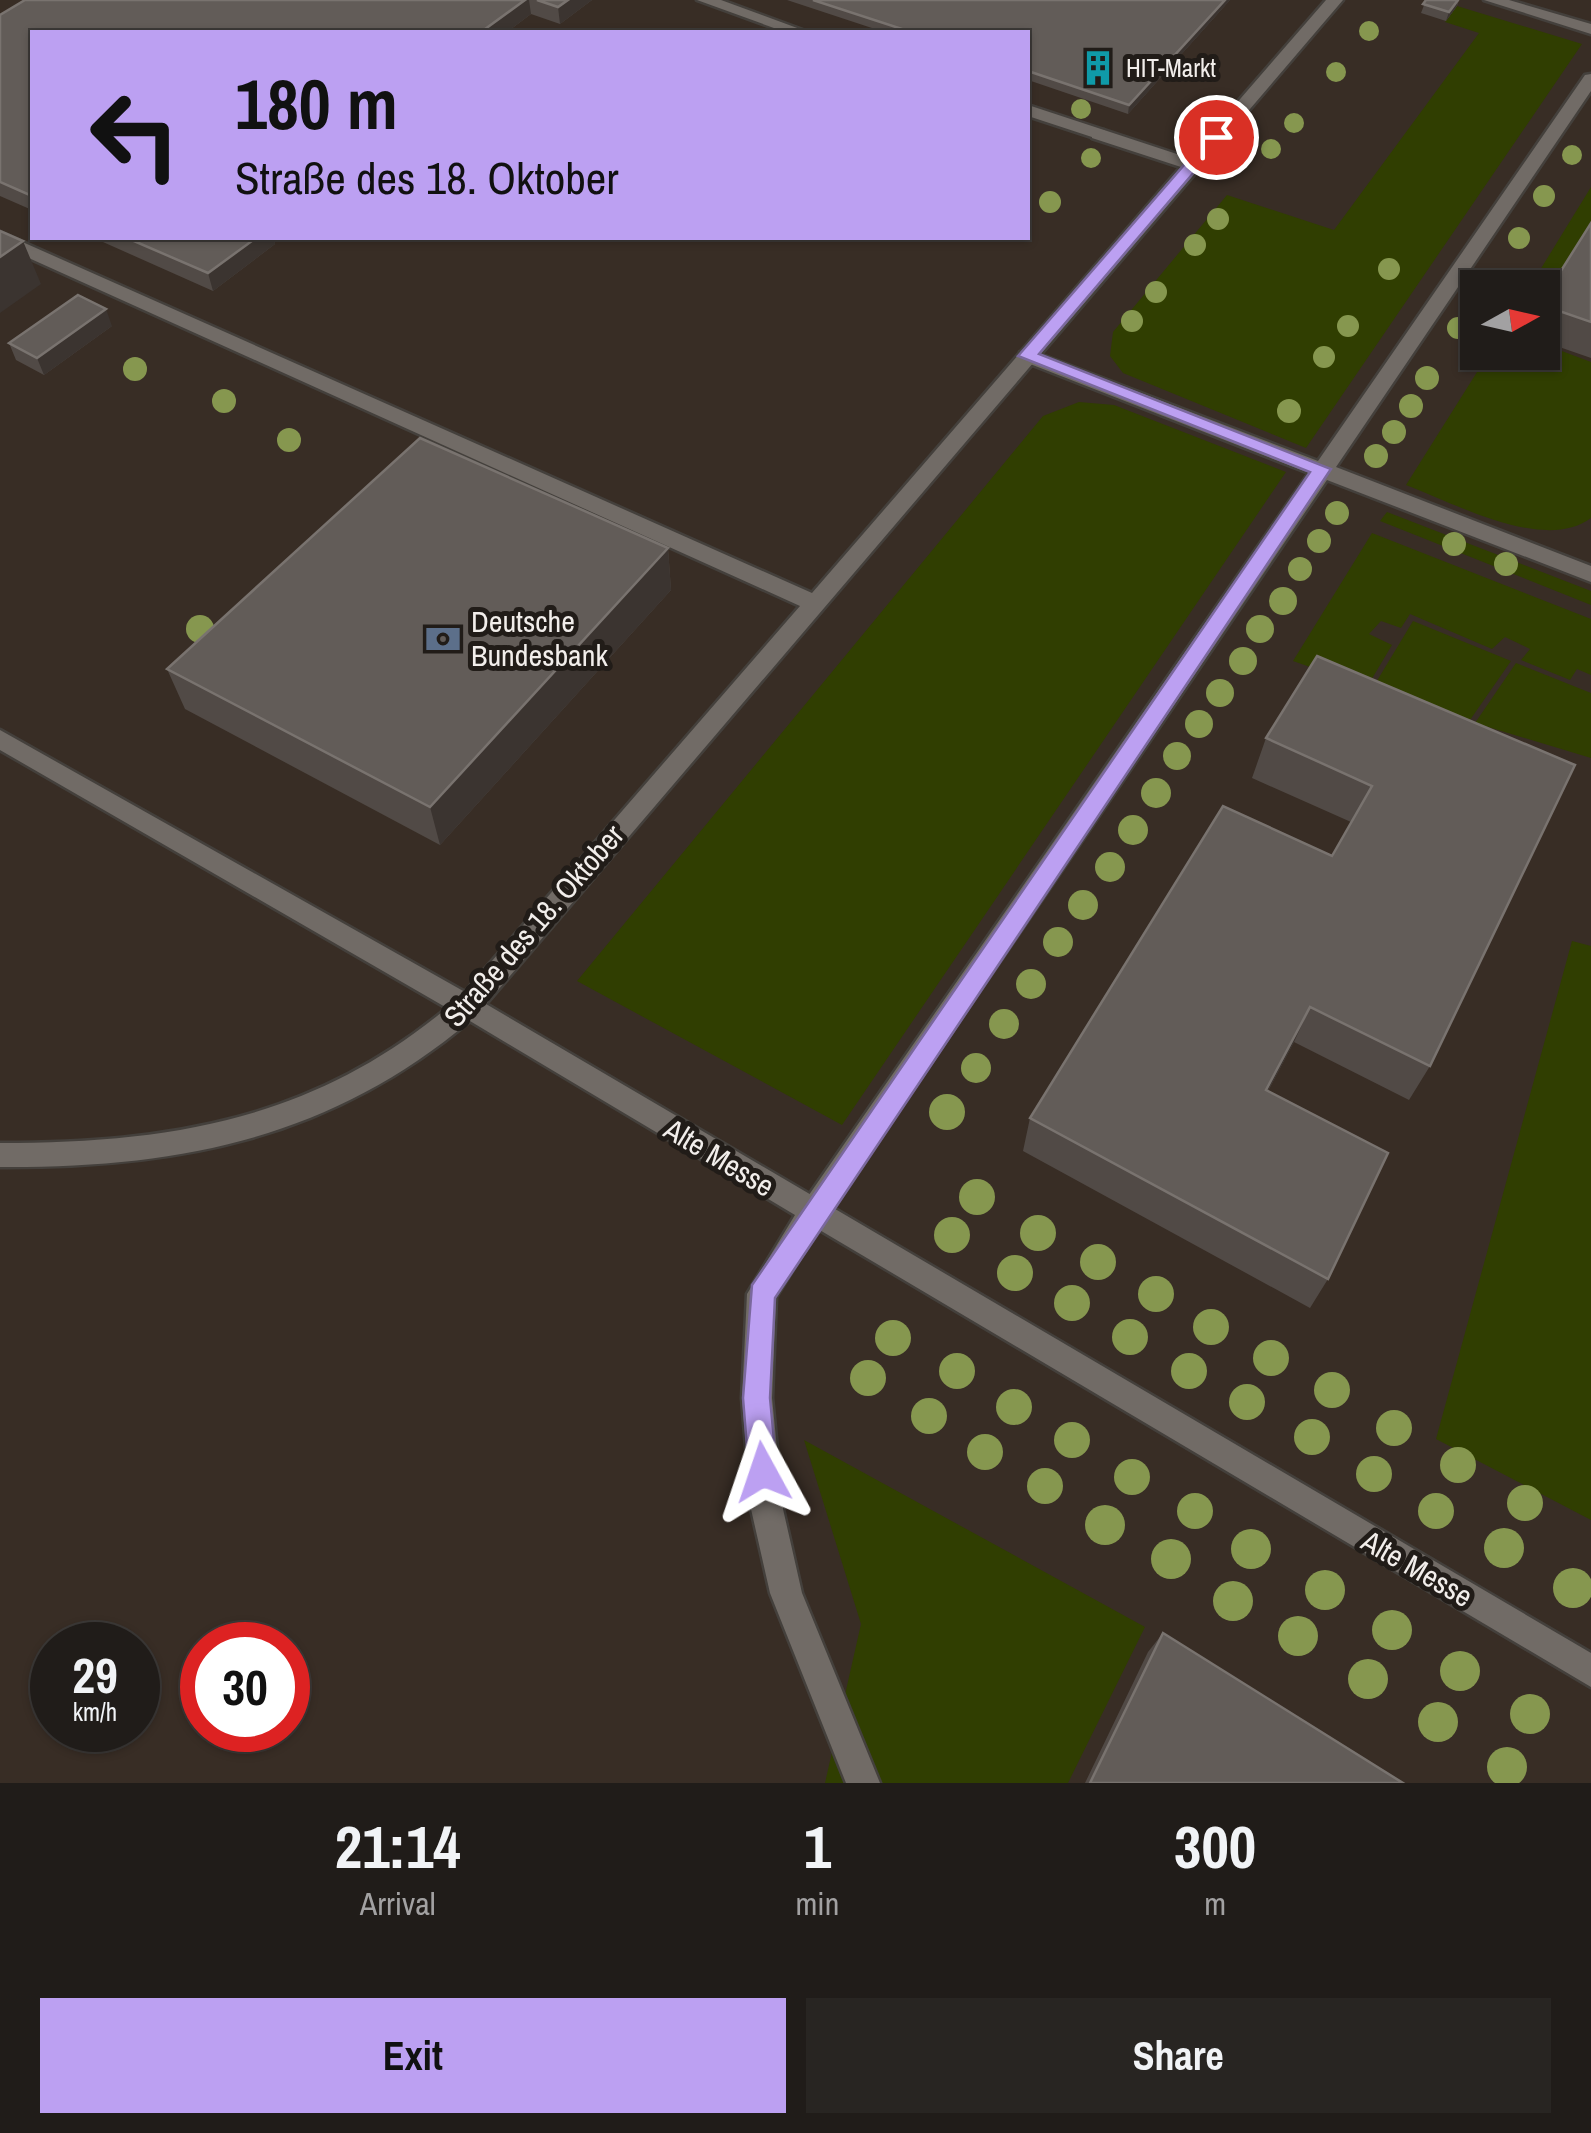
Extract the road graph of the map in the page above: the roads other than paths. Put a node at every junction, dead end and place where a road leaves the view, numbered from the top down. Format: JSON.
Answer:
{"nodes":[{"id":1,"x":704,"y":0,"type":"edge"},
{"id":2,"x":1492,"y":0,"type":"edge"},
{"id":3,"x":1332,"y":1,"type":"edge"},
{"id":4,"x":794,"y":30,"type":"edge"},
{"id":5,"x":1591,"y":30,"type":"edge"},
{"id":6,"x":1591,"y":79,"type":"edge"},
{"id":7,"x":1030,"y":111,"type":"edge"},
{"id":8,"x":1193,"y":165,"type":"junction"},
{"id":9,"x":0,"y":238,"type":"edge"},
{"id":10,"x":1027,"y":356,"type":"junction"},
{"id":11,"x":1322,"y":469,"type":"junction"},
{"id":12,"x":1591,"y":574,"type":"edge"},
{"id":13,"x":814,"y":602,"type":"junction"},
{"id":14,"x":0,"y":739,"type":"edge"},
{"id":15,"x":468,"y":1007,"type":"junction"},
{"id":16,"x":0,"y":1155,"type":"edge"},
{"id":17,"x":812,"y":1214,"type":"junction"},
{"id":18,"x":1591,"y":1671,"type":"edge"},
{"id":19,"x":863,"y":1783,"type":"edge"}],
"edges":[{"from":1,"to":4,"type":"street"},
{"from":2,"to":5,"type":"street"},
{"from":3,"to":8,"type":"street","name":"Straße des 18. Oktober"},
{"from":6,"to":11,"type":"street"},
{"from":7,"to":8,"type":"street"},
{"from":8,"to":10,"type":"street","name":"Straße des 18. Oktober"},
{"from":9,"to":13,"type":"street"},
{"from":10,"to":11,"type":"street"},
{"from":10,"to":13,"type":"street","name":"Straße des 18. Oktober"},
{"from":11,"to":12,"type":"street"},
{"from":11,"to":17,"type":"street"},
{"from":13,"to":15,"type":"street","name":"Straße des 18. Oktober"},
{"from":14,"to":15,"type":"street","name":"Alte Messe"},
{"from":15,"to":16,"type":"street","name":"Straße des 18. Oktober"},
{"from":15,"to":17,"type":"street","name":"Alte Messe"},
{"from":17,"to":18,"type":"street","name":"Alte Messe"},
{"from":17,"to":19,"type":"street"}]}
